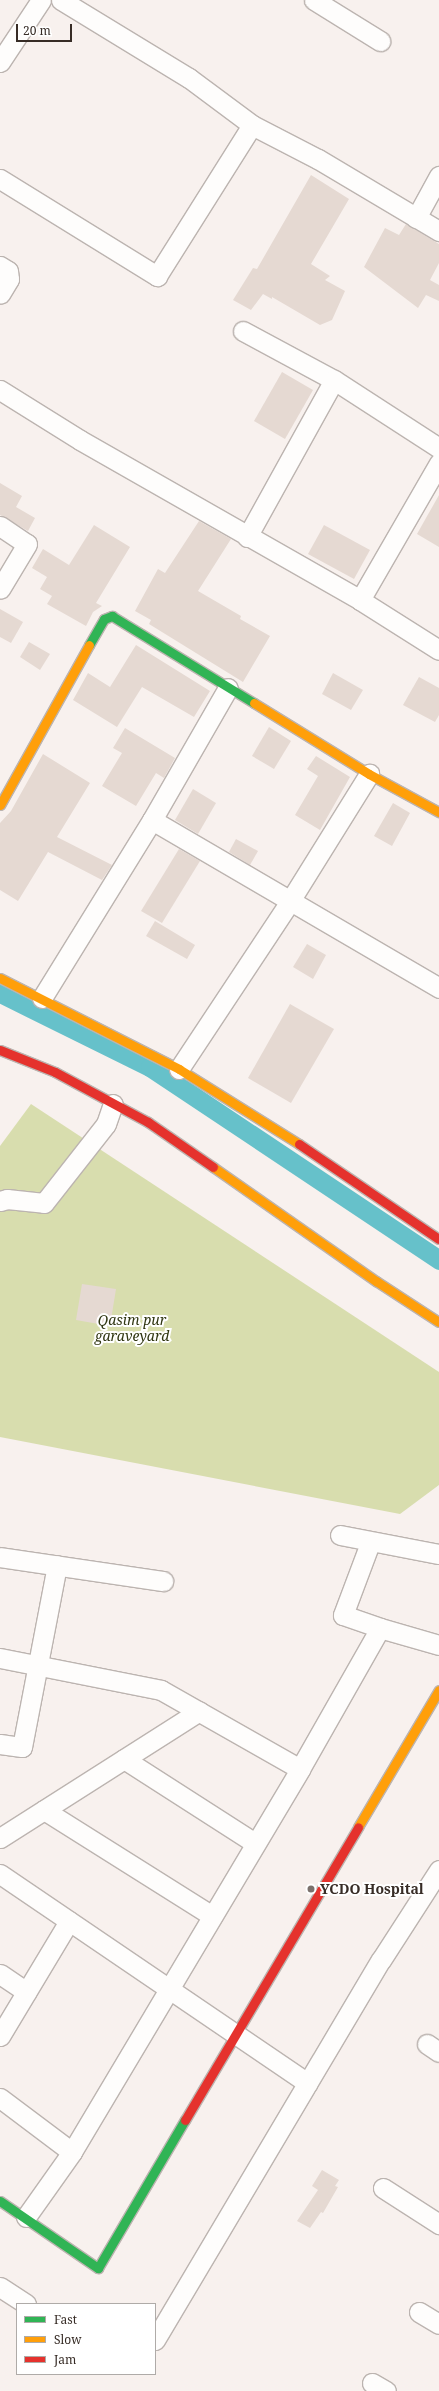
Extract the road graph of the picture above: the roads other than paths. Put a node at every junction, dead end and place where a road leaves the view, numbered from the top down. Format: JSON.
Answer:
{"nodes":[{"id":1,"x":41,"y":0,"type":"edge"},
{"id":2,"x":61,"y":0,"type":"edge"},
{"id":3,"x":315,"y":0,"type":"edge"},
{"id":4,"x":380,"y":41,"type":"dead end"},
{"id":5,"x":0,"y":62,"type":"edge"},
{"id":6,"x":252,"y":125,"type":"junction"},
{"id":7,"x":439,"y":176,"type":"edge"},
{"id":8,"x":0,"y":179,"type":"edge"},
{"id":9,"x":416,"y":218,"type":"junction"},
{"id":10,"x":439,"y":231,"type":"edge"},
{"id":11,"x":0,"y":266,"type":"edge"},
{"id":12,"x":0,"y":294,"type":"edge"},
{"id":13,"x":243,"y":330,"type":"dead end"},
{"id":14,"x":334,"y":380,"type":"junction"},
{"id":15,"x":0,"y":390,"type":"edge"},
{"id":16,"x":439,"y":448,"type":"edge"},
{"id":17,"x":439,"y":462,"type":"edge"},
{"id":18,"x":0,"y":526,"type":"edge"},
{"id":19,"x":247,"y":537,"type":"junction"},
{"id":20,"x":0,"y":589,"type":"edge"},
{"id":21,"x":360,"y":600,"type":"junction"},
{"id":22,"x":439,"y":650,"type":"edge"},
{"id":23,"x":228,"y":688,"type":"junction"},
{"id":24,"x":369,"y":774,"type":"junction"},
{"id":25,"x":0,"y":805,"type":"edge"},
{"id":26,"x":439,"y":812,"type":"edge"},
{"id":27,"x":152,"y":820,"type":"junction"},
{"id":28,"x":290,"y":901,"type":"junction"},
{"id":29,"x":0,"y":978,"type":"edge"},
{"id":30,"x":439,"y":988,"type":"edge"},
{"id":31,"x":42,"y":998,"type":"junction"},
{"id":32,"x":0,"y":1050,"type":"edge"},
{"id":33,"x":179,"y":1069,"type":"junction"},
{"id":34,"x":114,"y":1104,"type":"junction"},
{"id":35,"x":0,"y":1201,"type":"edge"},
{"id":36,"x":439,"y":1239,"type":"edge"},
{"id":37,"x":439,"y":1322,"type":"edge"},
{"id":38,"x":340,"y":1535,"type":"dead end"},
{"id":39,"x":370,"y":1542,"type":"junction"},
{"id":40,"x":439,"y":1554,"type":"edge"},
{"id":41,"x":0,"y":1556,"type":"edge"},
{"id":42,"x":57,"y":1565,"type":"junction"},
{"id":43,"x":163,"y":1582,"type":"dead end"},
{"id":44,"x":380,"y":1628,"type":"junction"},
{"id":45,"x":439,"y":1645,"type":"edge"},
{"id":46,"x":0,"y":1658,"type":"edge"},
{"id":47,"x":38,"y":1666,"type":"junction"},
{"id":48,"x":439,"y":1690,"type":"edge"},
{"id":49,"x":199,"y":1711,"type":"junction"},
{"id":50,"x":0,"y":1744,"type":"edge"},
{"id":51,"x":124,"y":1759,"type":"junction"},
{"id":52,"x":300,"y":1769,"type":"junction"},
{"id":53,"x":44,"y":1810,"type":"junction"},
{"id":54,"x":0,"y":1838,"type":"edge"},
{"id":55,"x":255,"y":1843,"type":"junction"},
{"id":56,"x":439,"y":1870,"type":"edge"},
{"id":57,"x":0,"y":1874,"type":"edge"},
{"id":58,"x":212,"y":1916,"type":"junction"},
{"id":59,"x":70,"y":1921,"type":"junction"},
{"id":60,"x":0,"y":1974,"type":"edge"},
{"id":61,"x":169,"y":1989,"type":"junction"},
{"id":62,"x":27,"y":1992,"type":"junction"},
{"id":63,"x":236,"y":2034,"type":"junction"},
{"id":64,"x":0,"y":2036,"type":"edge"},
{"id":65,"x":308,"y":2082,"type":"junction"},
{"id":66,"x":0,"y":2098,"type":"edge"},
{"id":67,"x":72,"y":2152,"type":"junction"},
{"id":68,"x":383,"y":2188,"type":"dead end"},
{"id":69,"x":0,"y":2201,"type":"edge"},
{"id":70,"x":26,"y":2217,"type":"junction"},
{"id":71,"x":439,"y":2224,"type":"edge"},
{"id":72,"x":0,"y":2287,"type":"edge"},
{"id":73,"x":24,"y":2303,"type":"edge"},
{"id":74,"x":419,"y":2312,"type":"dead end"},
{"id":75,"x":439,"y":2324,"type":"edge"},
{"id":76,"x":156,"y":2338,"type":"edge"}],
"edges":[{"from":1,"to":5,"type":"street"},
{"from":2,"to":6,"type":"street"},
{"from":3,"to":4,"type":"street"},
{"from":6,"to":8,"type":"street"},
{"from":6,"to":9,"type":"street"},
{"from":7,"to":9,"type":"street"},
{"from":9,"to":10,"type":"street"},
{"from":11,"to":12,"type":"street"},
{"from":13,"to":14,"type":"street"},
{"from":14,"to":16,"type":"street"},
{"from":14,"to":19,"type":"street"},
{"from":15,"to":19,"type":"street"},
{"from":17,"to":21,"type":"street"},
{"from":18,"to":20,"type":"street"},
{"from":19,"to":21,"type":"street"},
{"from":21,"to":22,"type":"street"},
{"from":23,"to":24,"type":"street"},
{"from":23,"to":25,"type":"street"},
{"from":23,"to":27,"type":"street"},
{"from":24,"to":26,"type":"street"},
{"from":24,"to":28,"type":"street"},
{"from":27,"to":28,"type":"street"},
{"from":27,"to":31,"type":"street"},
{"from":28,"to":30,"type":"street"},
{"from":28,"to":33,"type":"street"},
{"from":29,"to":31,"type":"street"},
{"from":31,"to":33,"type":"street"},
{"from":32,"to":34,"type":"street"},
{"from":33,"to":36,"type":"street"},
{"from":34,"to":35,"type":"street"},
{"from":34,"to":37,"type":"street"},
{"from":38,"to":39,"type":"street"},
{"from":39,"to":40,"type":"street"},
{"from":39,"to":44,"type":"street"},
{"from":41,"to":42,"type":"street"},
{"from":42,"to":43,"type":"street"},
{"from":42,"to":47,"type":"street"},
{"from":44,"to":45,"type":"street"},
{"from":44,"to":52,"type":"street"},
{"from":46,"to":47,"type":"street"},
{"from":47,"to":49,"type":"street"},
{"from":47,"to":50,"type":"street"},
{"from":48,"to":63,"type":"street"},
{"from":49,"to":51,"type":"street"},
{"from":49,"to":52,"type":"street"},
{"from":51,"to":53,"type":"street"},
{"from":51,"to":55,"type":"street"},
{"from":52,"to":55,"type":"street"},
{"from":53,"to":54,"type":"street"},
{"from":53,"to":58,"type":"street"},
{"from":55,"to":58,"type":"street"},
{"from":56,"to":65,"type":"street"},
{"from":57,"to":59,"type":"street"},
{"from":58,"to":61,"type":"street"},
{"from":59,"to":61,"type":"street"},
{"from":59,"to":62,"type":"street"},
{"from":60,"to":62,"type":"street"},
{"from":61,"to":63,"type":"street"},
{"from":61,"to":67,"type":"street"},
{"from":62,"to":64,"type":"street"},
{"from":63,"to":65,"type":"street"},
{"from":63,"to":70,"type":"street"},
{"from":65,"to":76,"type":"street"},
{"from":66,"to":67,"type":"street"},
{"from":67,"to":70,"type":"street"},
{"from":68,"to":71,"type":"street"},
{"from":69,"to":70,"type":"street"},
{"from":72,"to":73,"type":"street"},
{"from":74,"to":75,"type":"street"}]}
